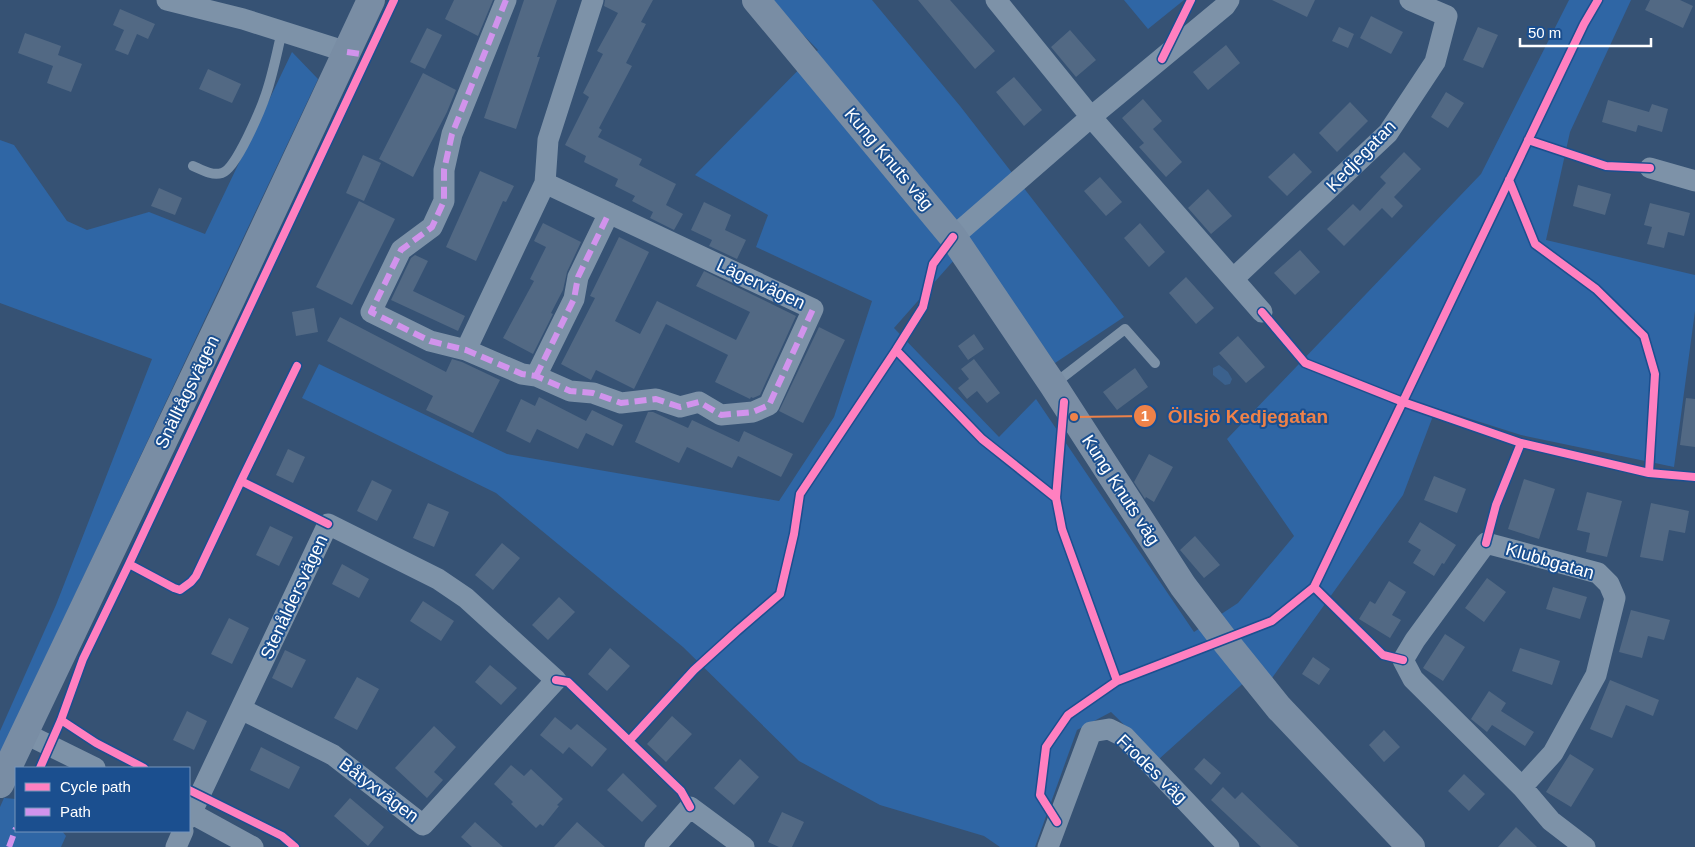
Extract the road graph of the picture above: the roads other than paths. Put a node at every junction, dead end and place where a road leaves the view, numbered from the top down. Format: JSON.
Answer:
{"nodes":[{"id":1,"x":167,"y":0,"type":"edge"},
{"id":2,"x":371,"y":0,"type":"edge"},
{"id":3,"x":506,"y":0,"type":"edge"},
{"id":4,"x":593,"y":0,"type":"edge"},
{"id":5,"x":756,"y":0,"type":"edge"},
{"id":6,"x":996,"y":0,"type":"edge"},
{"id":7,"x":1229,"y":0,"type":"edge"},
{"id":8,"x":1410,"y":0,"type":"edge"},
{"id":9,"x":282,"y":31,"type":"junction"},
{"id":10,"x":347,"y":52,"type":"junction"},
{"id":11,"x":1091,"y":117,"type":"junction"},
{"id":12,"x":193,"y":166,"type":"dead end"},
{"id":13,"x":1650,"y":168,"type":"dead end"},
{"id":14,"x":1695,"y":180,"type":"edge"},
{"id":15,"x":544,"y":183,"type":"junction"},
{"id":16,"x":609,"y":213,"type":"junction"},
{"id":17,"x":954,"y":237,"type":"junction"},
{"id":18,"x":1233,"y":279,"type":"junction"},
{"id":19,"x":1262,"y":312,"type":"dead end"},
{"id":20,"x":466,"y":350,"type":"junction"},
{"id":21,"x":1155,"y":363,"type":"dead end"},
{"id":22,"x":536,"y":376,"type":"junction"},
{"id":23,"x":1053,"y":385,"type":"junction"},
{"id":24,"x":556,"y":680,"type":"joint"},
{"id":25,"x":241,"y":708,"type":"junction"},
{"id":26,"x":24,"y":734,"type":"junction"},
{"id":27,"x":93,"y":767,"type":"edge"},
{"id":28,"x":0,"y":784,"type":"edge"},
{"id":29,"x":1522,"y":787,"type":"junction"},
{"id":30,"x":190,"y":815,"type":"edge"},
{"id":31,"x":190,"y":820,"type":"edge"},
{"id":32,"x":182,"y":832,"type":"edge"},
{"id":33,"x":176,"y":847,"type":"edge"},
{"id":34,"x":253,"y":847,"type":"edge"},
{"id":35,"x":655,"y":847,"type":"edge"},
{"id":36,"x":744,"y":847,"type":"edge"},
{"id":37,"x":1048,"y":847,"type":"edge"},
{"id":38,"x":1229,"y":847,"type":"edge"},
{"id":39,"x":1411,"y":847,"type":"edge"},
{"id":40,"x":1585,"y":847,"type":"edge"}],
"edges":[{"from":1,"to":9,"type":"street"},
{"from":2,"to":10,"type":"street","name":"Snälltågsvägen"},
{"from":3,"to":20,"type":"street","name":"Lägervägen"},
{"from":4,"to":15,"type":"street"},
{"from":5,"to":17,"type":"street","name":"Kung Knuts väg"},
{"from":6,"to":11,"type":"street"},
{"from":7,"to":11,"type":"street"},
{"from":8,"to":18,"type":"street","name":"Kedjegatan"},
{"from":9,"to":10,"type":"street"},
{"from":9,"to":12,"type":"lane"},
{"from":10,"to":26,"type":"street","name":"Snälltågsvägen"},
{"from":11,"to":17,"type":"street"},
{"from":11,"to":18,"type":"street"},
{"from":13,"to":14,"type":"street"},
{"from":15,"to":16,"type":"street","name":"Lägervägen"},
{"from":15,"to":20,"type":"street"},
{"from":16,"to":22,"type":"street"},
{"from":16,"to":22,"type":"street","name":"Lägervägen"},
{"from":17,"to":23,"type":"street","name":"Kung Knuts väg"},
{"from":18,"to":19,"type":"street"},
{"from":20,"to":22,"type":"street","name":"Lägervägen"},
{"from":21,"to":23,"type":"lane"},
{"from":23,"to":39,"type":"street","name":"Kung Knuts väg"},
{"from":24,"to":25,"type":"street","name":"Båtyxvägen"},
{"from":24,"to":25,"type":"street","name":"Stenåldersvägen"},
{"from":25,"to":30,"type":"street","name":"Stenåldersvägen"},
{"from":26,"to":27,"type":"street"},
{"from":26,"to":28,"type":"street","name":"Snälltågsvägen"},
{"from":29,"to":29,"type":"street","name":"Klubbgatan"},
{"from":29,"to":40,"type":"street","name":"Klubbgatan"},
{"from":31,"to":34,"type":"street"},
{"from":32,"to":33,"type":"street","name":"Stenåldersvägen"},
{"from":35,"to":36,"type":"street"},
{"from":37,"to":38,"type":"street","name":"Frodes väg"}]}
